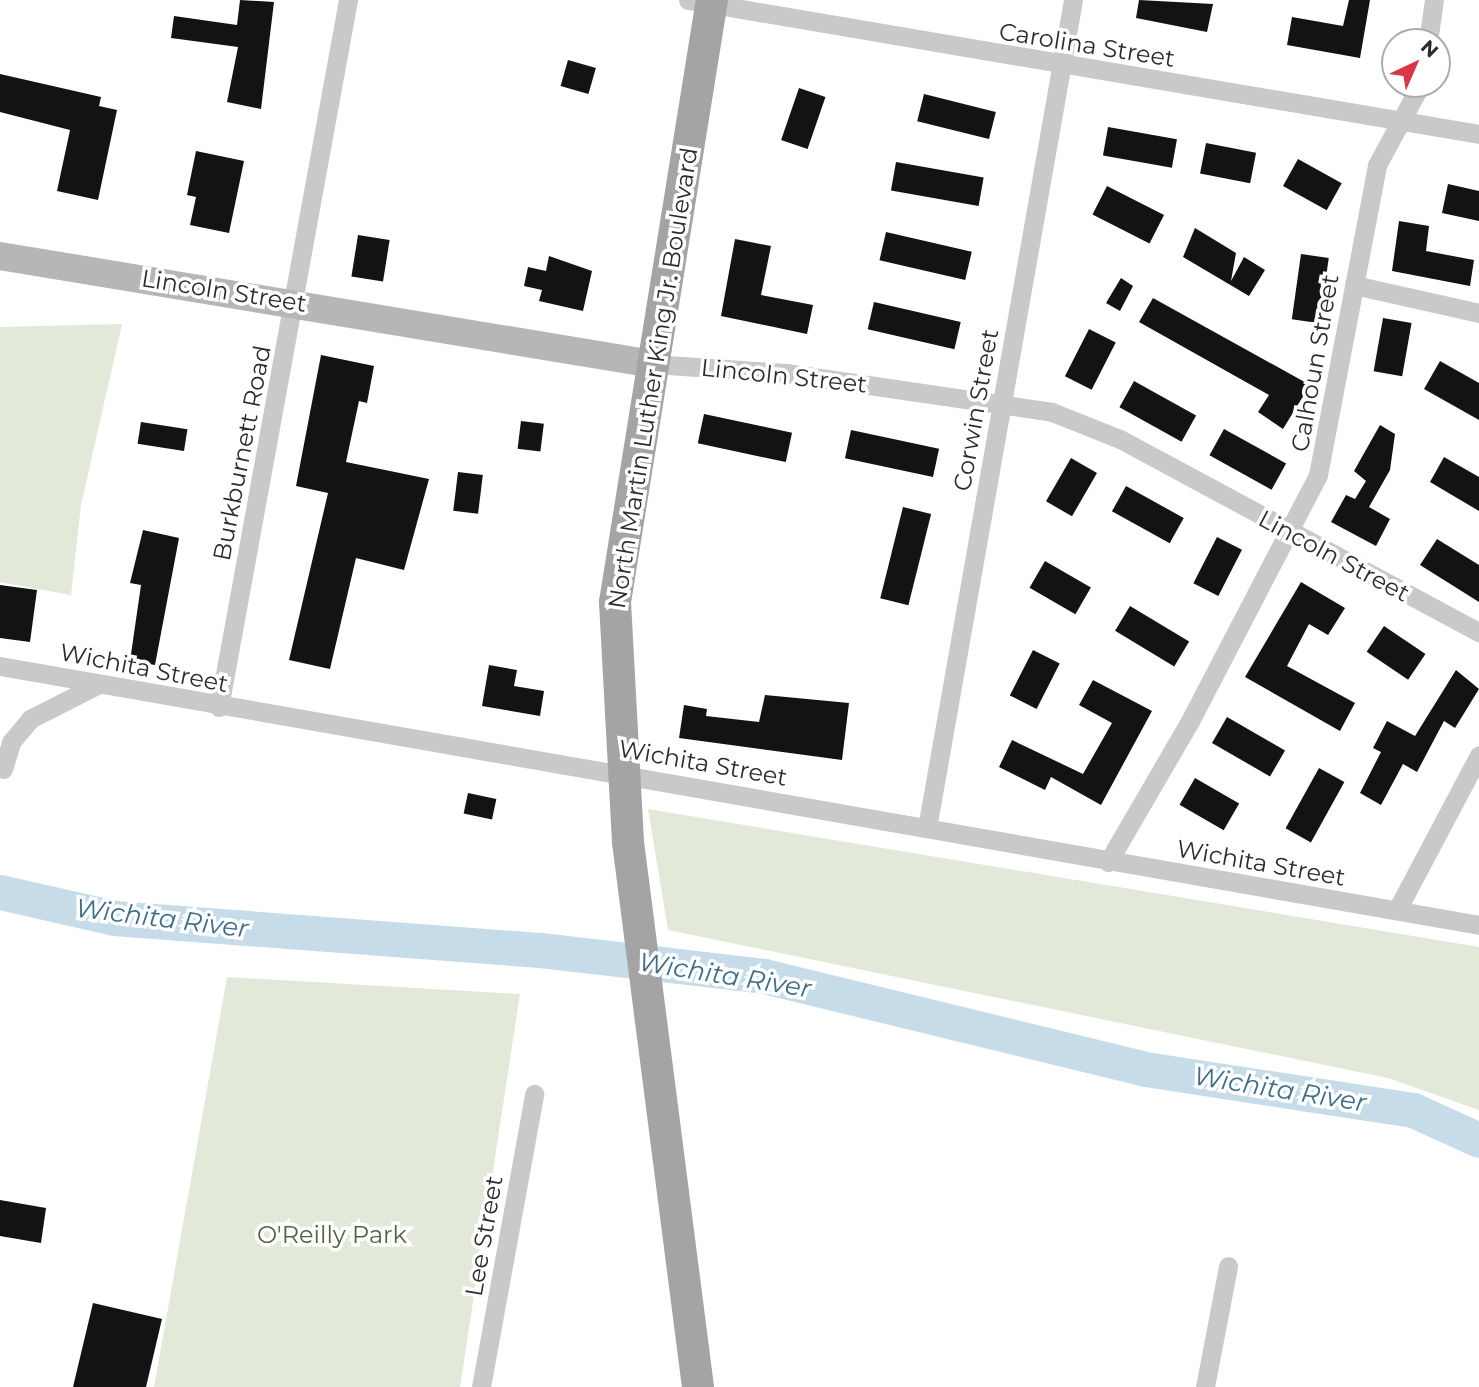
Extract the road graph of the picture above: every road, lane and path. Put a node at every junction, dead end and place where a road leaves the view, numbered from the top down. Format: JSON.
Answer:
{"nodes":[{"id":1,"x":348,"y":0,"type":"edge"},
{"id":2,"x":1073,"y":0,"type":"edge"},
{"id":3,"x":1434,"y":0,"type":"edge"},
{"id":4,"x":704,"y":1,"type":"edge"},
{"id":5,"x":1431,"y":28,"type":"edge"},
{"id":6,"x":1062,"y":66,"type":"junction"},
{"id":7,"x":1413,"y":98,"type":"edge"},
{"id":8,"x":1401,"y":121,"type":"junction"},
{"id":9,"x":1479,"y":134,"type":"edge"},
{"id":10,"x":0,"y":256,"type":"edge"},
{"id":11,"x":1354,"y":285,"type":"junction"},
{"id":12,"x":295,"y":302,"type":"junction"},
{"id":13,"x":1479,"y":313,"type":"edge"},
{"id":14,"x":653,"y":364,"type":"junction"},
{"id":15,"x":1002,"y":401,"type":"junction"},
{"id":16,"x":1290,"y":533,"type":"junction"},
{"id":17,"x":1479,"y":632,"type":"edge"},
{"id":18,"x":0,"y":666,"type":"edge"},
{"id":19,"x":97,"y":685,"type":"junction"},
{"id":20,"x":219,"y":707,"type":"junction"},
{"id":21,"x":1479,"y":755,"type":"edge"},
{"id":22,"x":3,"y":769,"type":"dead end"},
{"id":23,"x":622,"y":774,"type":"junction"},
{"id":24,"x":927,"y":828,"type":"junction"},
{"id":25,"x":1108,"y":862,"type":"junction"},
{"id":26,"x":1397,"y":910,"type":"junction"},
{"id":27,"x":1479,"y":925,"type":"edge"},
{"id":28,"x":534,"y":1094,"type":"dead end"},
{"id":29,"x":1228,"y":1266,"type":"dead end"},
{"id":30,"x":481,"y":1387,"type":"edge"},
{"id":31,"x":698,"y":1387,"type":"edge"},
{"id":32,"x":1205,"y":1387,"type":"edge"}],
"edges":[{"from":1,"to":12,"type":"street","name":"Burkburnett Road"},
{"from":2,"to":6,"type":"street","name":"Corwin Street"},
{"from":3,"to":5,"type":"street"},
{"from":4,"to":6,"type":"street","name":"Carolina Street"},
{"from":4,"to":14,"type":"main road","name":"North Martin Luther King Jr. Boulevard"},
{"from":6,"to":8,"type":"street","name":"Carolina Street"},
{"from":6,"to":15,"type":"street","name":"Corwin Street"},
{"from":7,"to":8,"type":"street","name":"Calhoun Street"},
{"from":8,"to":9,"type":"street","name":"Carolina Street"},
{"from":8,"to":11,"type":"street","name":"Calhoun Street"},
{"from":10,"to":12,"type":"main road","name":"Lincoln Street"},
{"from":11,"to":13,"type":"street"},
{"from":11,"to":16,"type":"street","name":"Calhoun Street"},
{"from":12,"to":14,"type":"main road","name":"Lincoln Street"},
{"from":12,"to":20,"type":"street","name":"Burkburnett Road"},
{"from":14,"to":15,"type":"street","name":"Lincoln Street"},
{"from":14,"to":23,"type":"main road","name":"North Martin Luther King Jr. Boulevard"},
{"from":15,"to":16,"type":"street","name":"Lincoln Street"},
{"from":15,"to":24,"type":"street","name":"Corwin Street"},
{"from":16,"to":17,"type":"street","name":"Lincoln Street"},
{"from":16,"to":25,"type":"street","name":"Calhoun Street"},
{"from":18,"to":19,"type":"street","name":"Wichita Street"},
{"from":19,"to":20,"type":"street","name":"Wichita Street"},
{"from":19,"to":22,"type":"street"},
{"from":20,"to":23,"type":"street","name":"Wichita Street"},
{"from":21,"to":26,"type":"street"},
{"from":23,"to":24,"type":"street","name":"Wichita Street"},
{"from":23,"to":31,"type":"main road","name":"North Martin Luther King Jr. Boulevard"},
{"from":24,"to":25,"type":"street","name":"Wichita Street"},
{"from":25,"to":26,"type":"street","name":"Wichita Street"},
{"from":26,"to":27,"type":"street","name":"Wichita Street"},
{"from":28,"to":30,"type":"street","name":"Lee Street"},
{"from":29,"to":32,"type":"street"}]}
